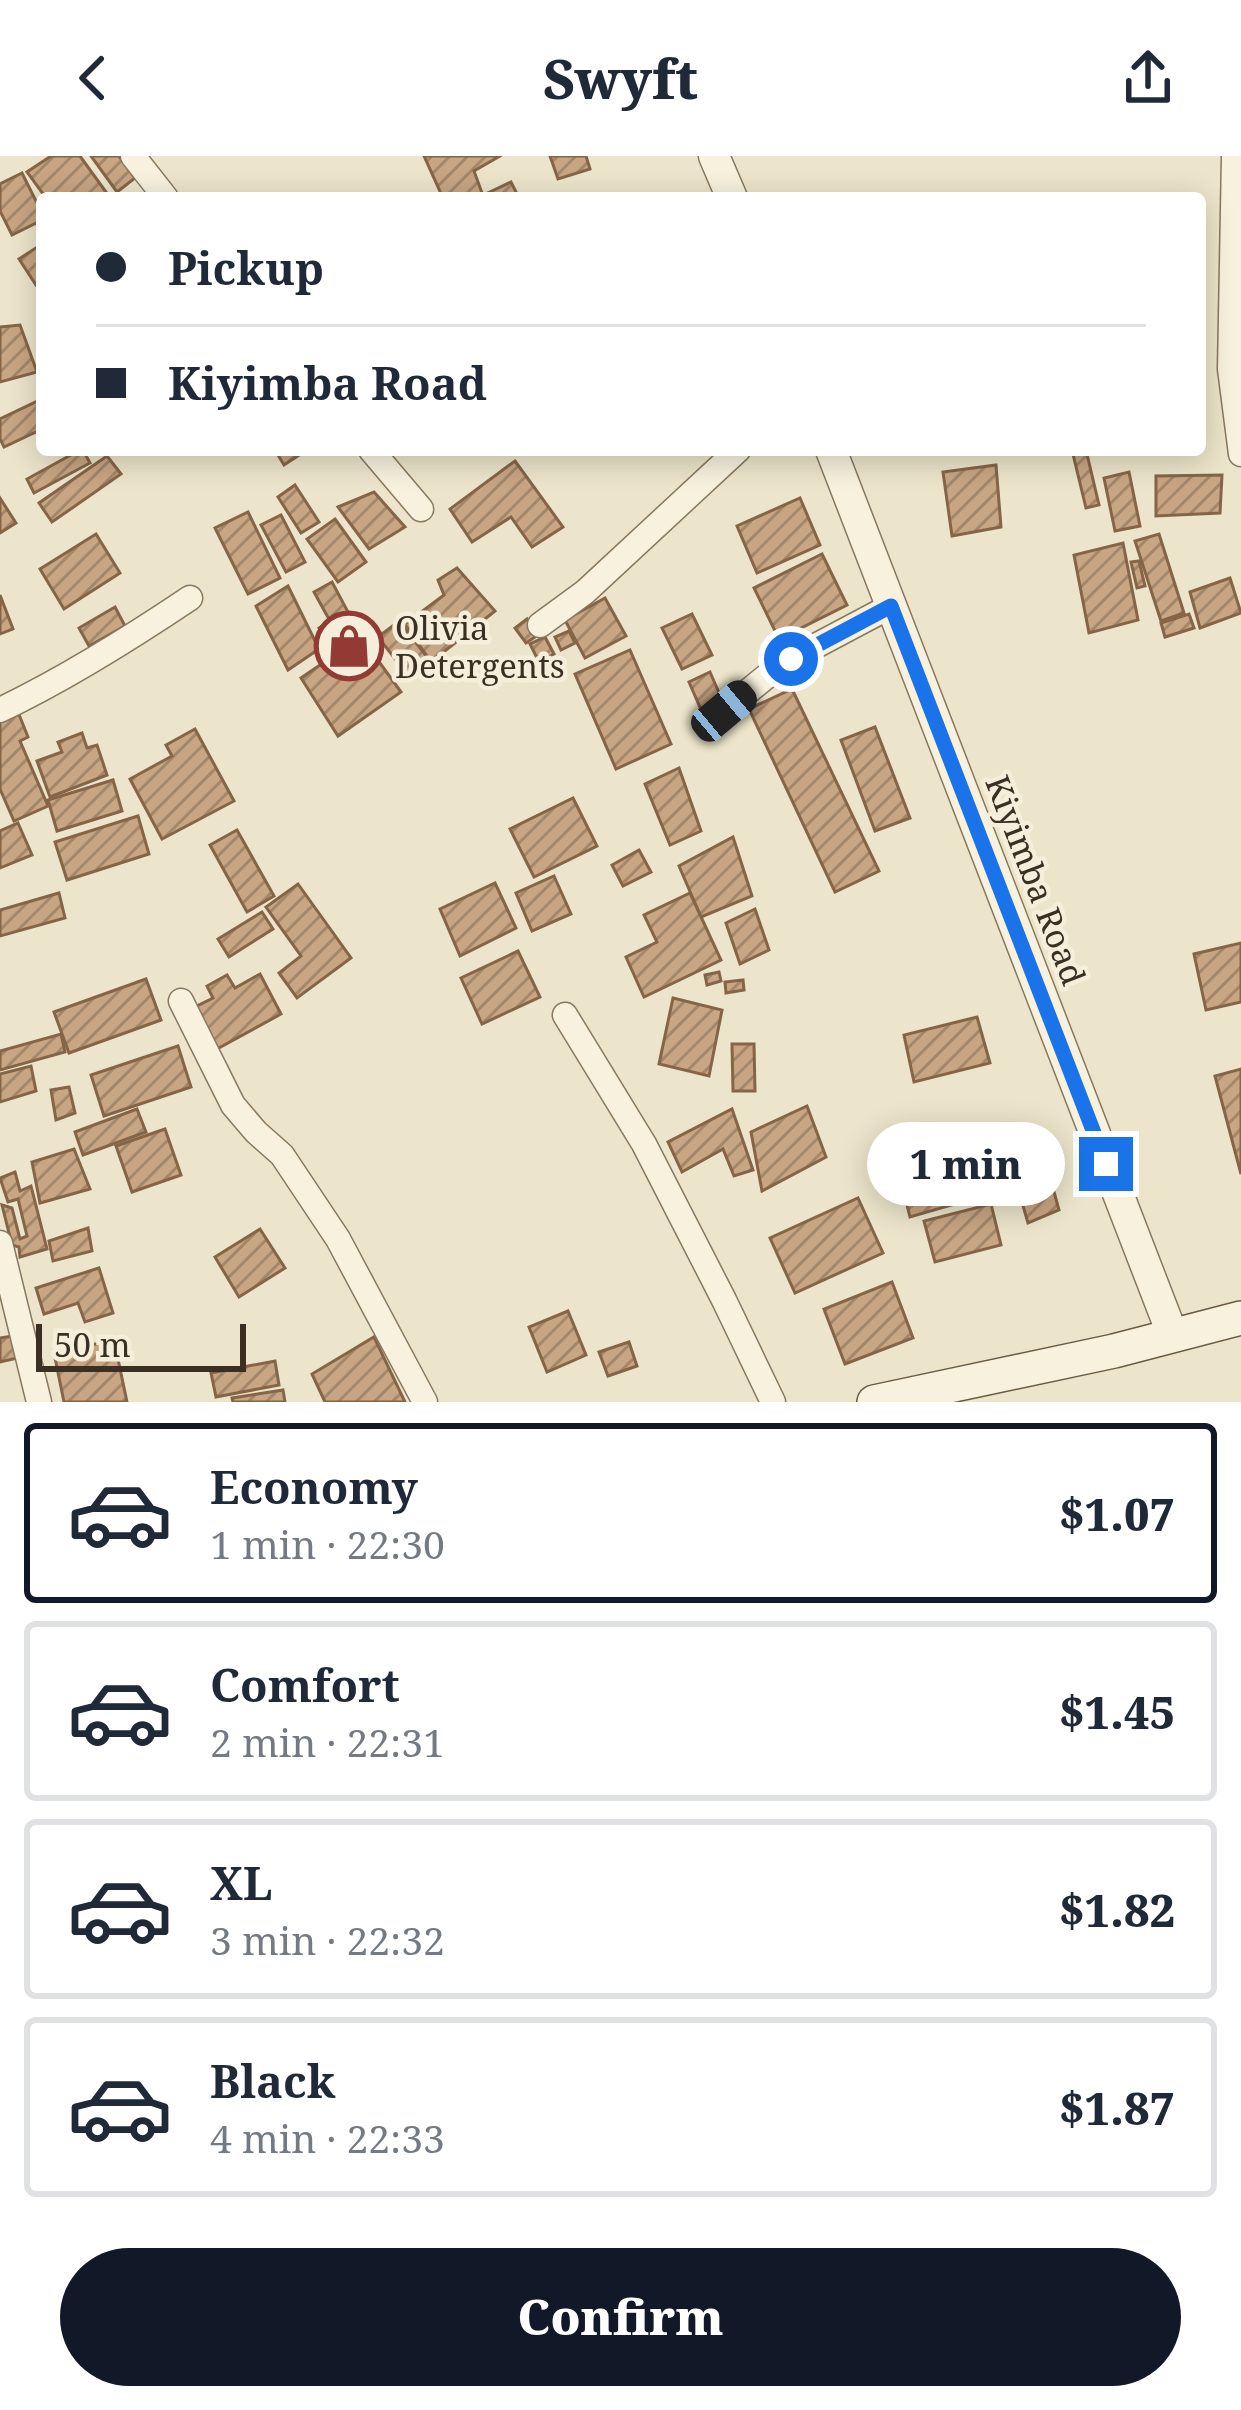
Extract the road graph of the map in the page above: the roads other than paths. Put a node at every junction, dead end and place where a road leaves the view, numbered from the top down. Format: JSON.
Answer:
{"nodes":[{"id":1,"x":133,"y":156,"type":"edge"},
{"id":2,"x":714,"y":156,"type":"edge"},
{"id":3,"x":1234,"y":156,"type":"edge"},
{"id":4,"x":161,"y":192,"type":"edge"},
{"id":5,"x":729,"y":192,"type":"edge"},
{"id":6,"x":1241,"y":454,"type":"edge"},
{"id":7,"x":376,"y":456,"type":"edge"},
{"id":8,"x":732,"y":456,"type":"edge"},
{"id":9,"x":833,"y":456,"type":"edge"},
{"id":10,"x":421,"y":509,"type":"dead end"},
{"id":11,"x":190,"y":598,"type":"dead end"},
{"id":12,"x":891,"y":606,"type":"junction"},
{"id":13,"x":540,"y":626,"type":"dead end"},
{"id":14,"x":0,"y":710,"type":"edge"},
{"id":15,"x":724,"y":711,"type":"dead end"},
{"id":16,"x":181,"y":1001,"type":"dead end"},
{"id":17,"x":565,"y":1015,"type":"dead end"},
{"id":18,"x":0,"y":1243,"type":"edge"},
{"id":19,"x":1241,"y":1318,"type":"edge"},
{"id":20,"x":1173,"y":1336,"type":"junction"},
{"id":21,"x":39,"y":1402,"type":"edge"},
{"id":22,"x":425,"y":1402,"type":"edge"},
{"id":23,"x":773,"y":1402,"type":"edge"},
{"id":24,"x":874,"y":1402,"type":"edge"}],
"edges":[{"from":1,"to":4,"type":"street"},
{"from":2,"to":5,"type":"street"},
{"from":3,"to":6,"type":"street"},
{"from":7,"to":10,"type":"street"},
{"from":8,"to":13,"type":"street"},
{"from":9,"to":12,"type":"street","name":"Kiyimba Road"},
{"from":11,"to":14,"type":"street"},
{"from":12,"to":15,"type":"street"},
{"from":12,"to":20,"type":"street","name":"Kiyimba Road"},
{"from":16,"to":22,"type":"street"},
{"from":17,"to":23,"type":"street"},
{"from":18,"to":21,"type":"street"},
{"from":19,"to":20,"type":"main road"},
{"from":20,"to":24,"type":"main road"}]}
